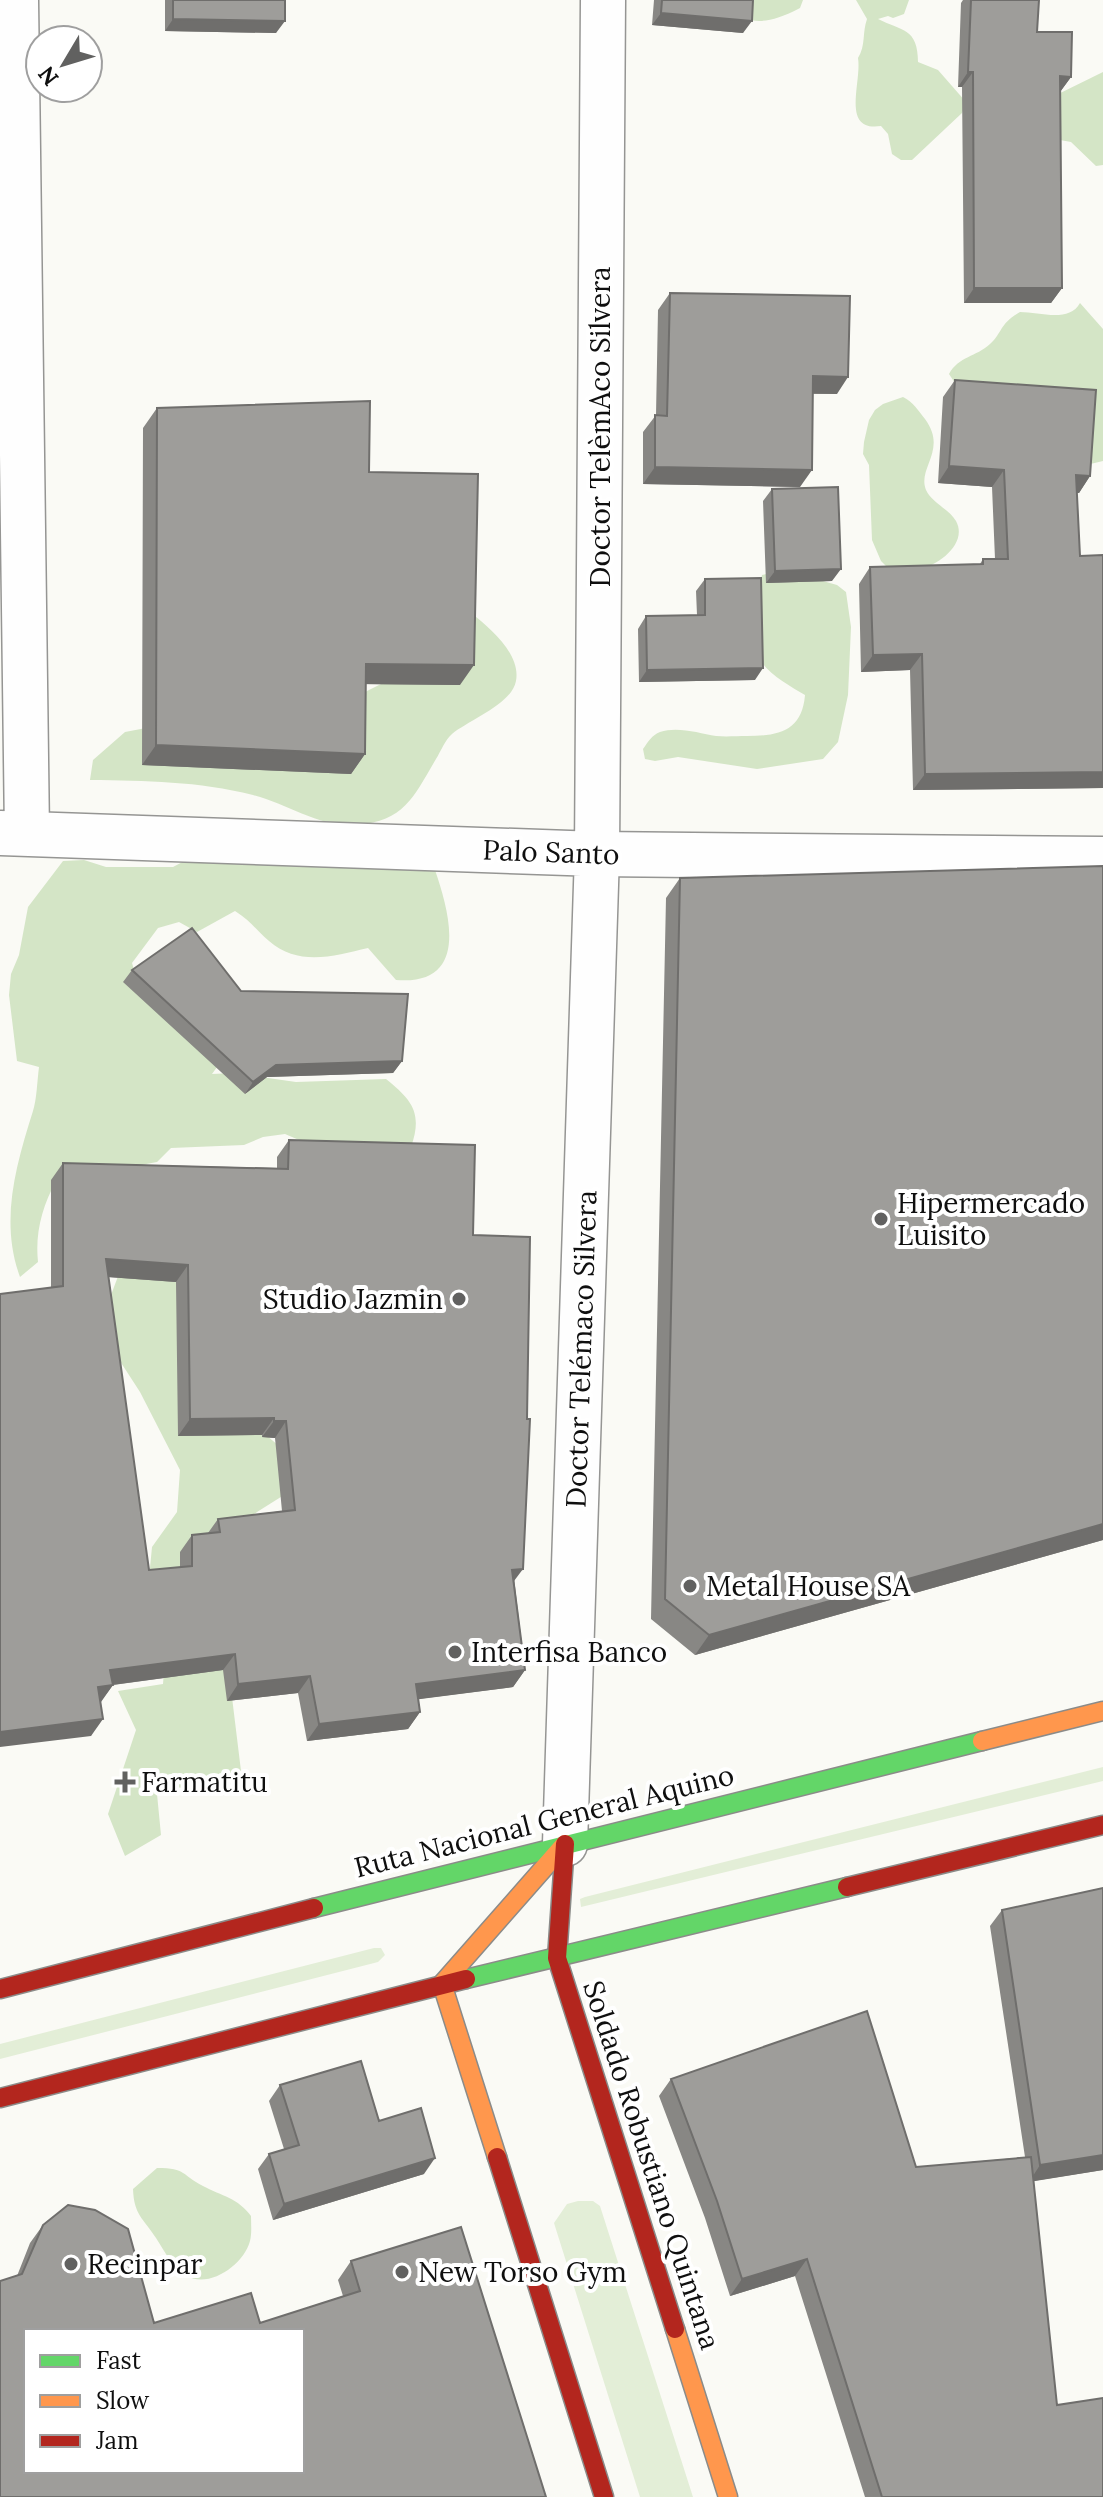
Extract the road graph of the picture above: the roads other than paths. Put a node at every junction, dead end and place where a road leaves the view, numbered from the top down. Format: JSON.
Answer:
{"nodes":[{"id":1,"x":16,"y":0,"type":"edge"},
{"id":2,"x":603,"y":0,"type":"edge"},
{"id":3,"x":10,"y":245,"type":"edge"},
{"id":4,"x":14,"y":834,"type":"edge"},
{"id":5,"x":597,"y":854,"type":"junction"},
{"id":6,"x":1103,"y":859,"type":"edge"},
{"id":7,"x":1103,"y":1711,"type":"edge"},
{"id":8,"x":1103,"y":1825,"type":"edge"},
{"id":9,"x":565,"y":1844,"type":"junction"},
{"id":10,"x":557,"y":1958,"type":"junction"},
{"id":11,"x":442,"y":1984,"type":"junction"},
{"id":12,"x":0,"y":1989,"type":"edge"},
{"id":13,"x":0,"y":2098,"type":"edge"},
{"id":14,"x":604,"y":2497,"type":"edge"},
{"id":15,"x":728,"y":2497,"type":"edge"}],
"edges":[{"from":1,"to":3,"type":"street"},
{"from":2,"to":5,"type":"street","name":"Doctor TelèmAco Silvera"},
{"from":3,"to":4,"type":"street"},
{"from":4,"to":5,"type":"street","name":"Palo Santo"},
{"from":5,"to":6,"type":"street","name":"Palo Santo"},
{"from":5,"to":9,"type":"street","name":"Doctor Telémaco Silvera"},
{"from":7,"to":9,"type":"main road","name":"Ruta Nacional General Aquino"},
{"from":8,"to":10,"type":"main road"},
{"from":9,"to":10,"type":"main road","name":"Soldado Robustiano Quintana"},
{"from":9,"to":11,"type":"main road"},
{"from":9,"to":12,"type":"main road","name":"Ruta Nacional General Aquino"},
{"from":10,"to":11,"type":"main road"},
{"from":10,"to":15,"type":"main road","name":"Soldado Robustiano Quintana"},
{"from":11,"to":13,"type":"main road"},
{"from":11,"to":14,"type":"main road"}]}
